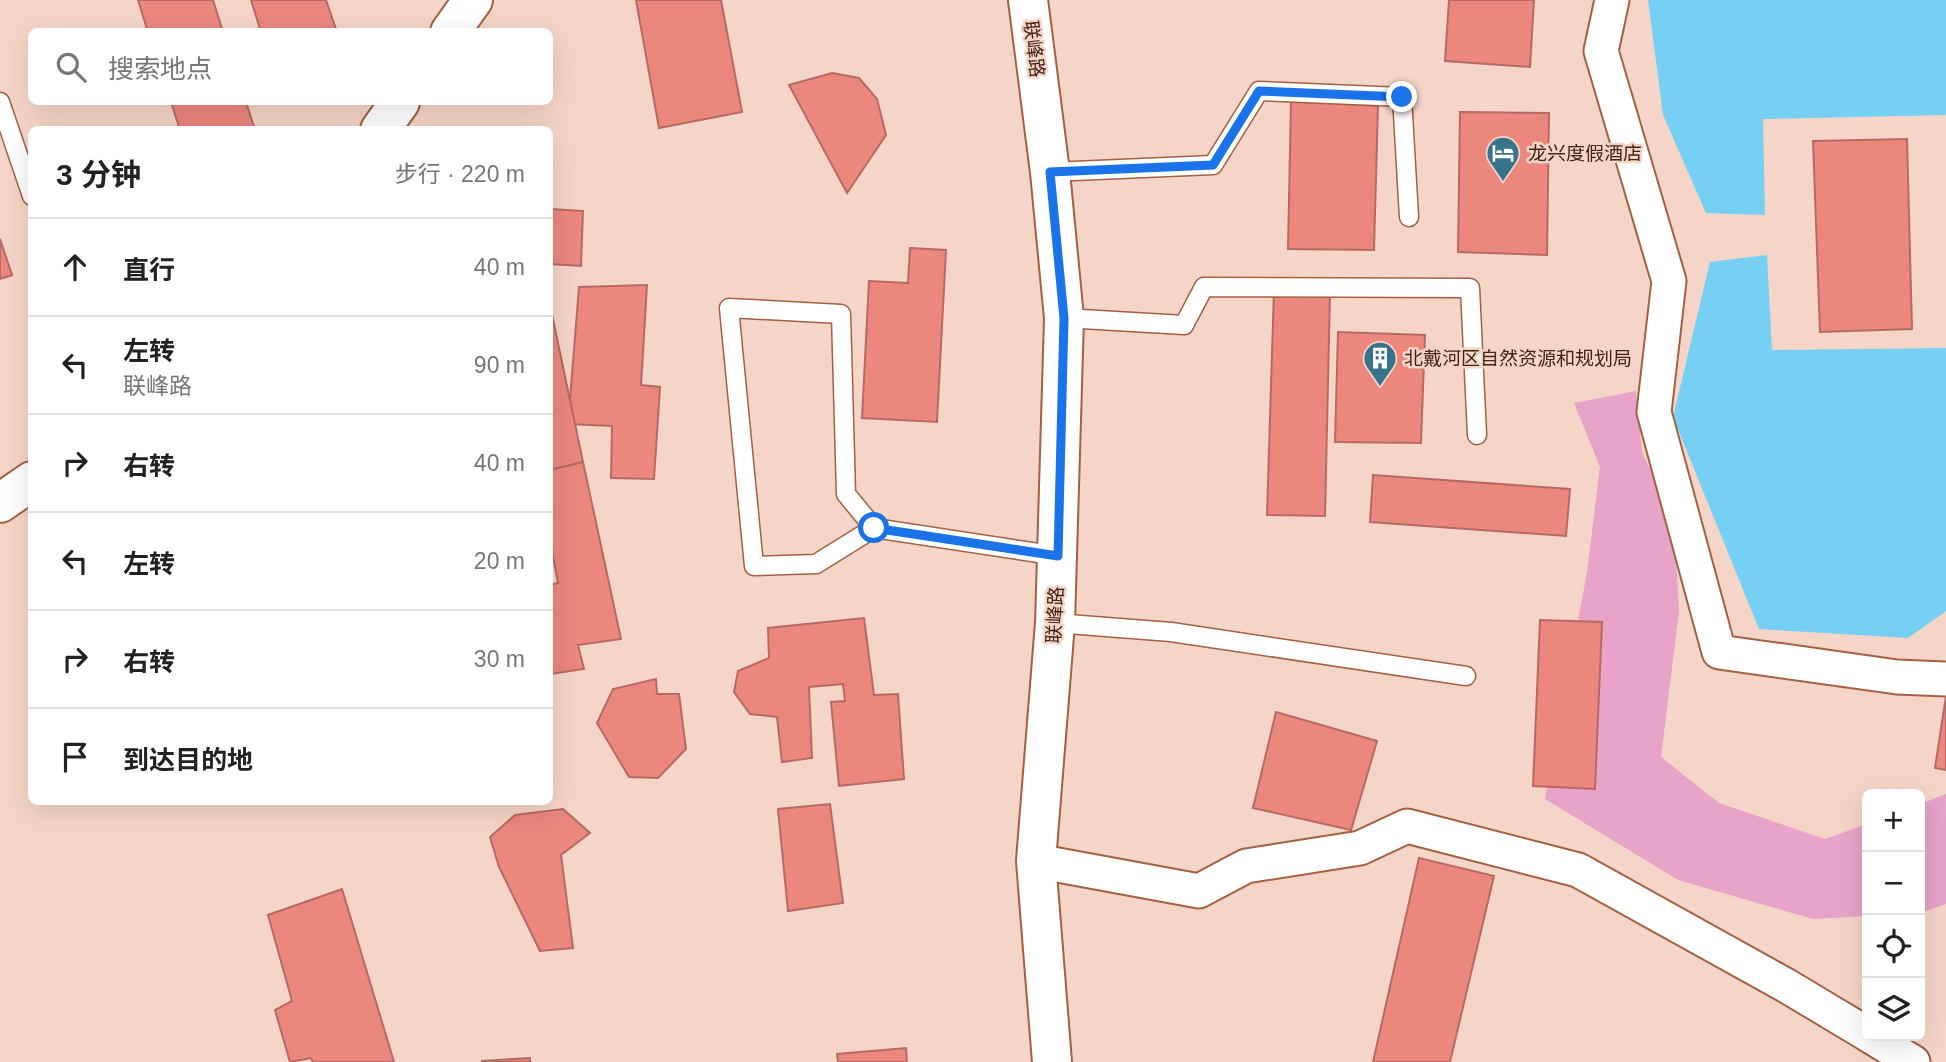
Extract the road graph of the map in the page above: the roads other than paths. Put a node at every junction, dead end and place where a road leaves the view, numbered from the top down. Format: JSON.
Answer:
{"nodes":[{"id":1,"x":473,"y":0,"type":"edge"},
{"id":2,"x":1028,"y":0,"type":"edge"},
{"id":3,"x":1612,"y":0,"type":"edge"},
{"id":4,"x":453,"y":28,"type":"edge"},
{"id":5,"x":0,"y":102,"type":"edge"},
{"id":6,"x":398,"y":105,"type":"edge"},
{"id":7,"x":383,"y":126,"type":"edge"},
{"id":8,"x":1050,"y":172,"type":"junction"},
{"id":9,"x":28,"y":184,"type":"edge"},
{"id":10,"x":1409,"y":217,"type":"dead end"},
{"id":11,"x":1064,"y":318,"type":"junction"},
{"id":12,"x":1476,"y":435,"type":"dead end"},
{"id":13,"x":28,"y":484,"type":"edge"},
{"id":14,"x":0,"y":503,"type":"edge"},
{"id":15,"x":874,"y":528,"type":"junction"},
{"id":16,"x":1058,"y":556,"type":"junction"},
{"id":17,"x":1055,"y":623,"type":"junction"},
{"id":18,"x":1466,"y":676,"type":"dead end"},
{"id":19,"x":1946,"y":679,"type":"edge"},
{"id":20,"x":1036,"y":861,"type":"junction"},
{"id":21,"x":1862,"y":1031,"type":"edge"},
{"id":22,"x":1878,"y":1041,"type":"edge"},
{"id":23,"x":1052,"y":1062,"type":"edge"},
{"id":24,"x":1913,"y":1062,"type":"edge"}],
"edges":[{"from":1,"to":4,"type":"main road"},
{"from":2,"to":8,"type":"main road","name":"联峰路"},
{"from":3,"to":19,"type":"street"},
{"from":5,"to":9,"type":"lane"},
{"from":6,"to":7,"type":"main road"},
{"from":8,"to":10,"type":"lane"},
{"from":8,"to":11,"type":"main road","name":"联峰路"},
{"from":11,"to":12,"type":"lane"},
{"from":11,"to":16,"type":"main road","name":"联峰路"},
{"from":13,"to":14,"type":"main road"},
{"from":15,"to":15,"type":"lane"},
{"from":15,"to":16,"type":"lane"},
{"from":16,"to":17,"type":"main road","name":"联峰路"},
{"from":17,"to":18,"type":"lane"},
{"from":17,"to":20,"type":"main road","name":"联峰路"},
{"from":20,"to":21,"type":"street"},
{"from":20,"to":23,"type":"main road","name":"联峰路"},
{"from":22,"to":24,"type":"street"}]}
